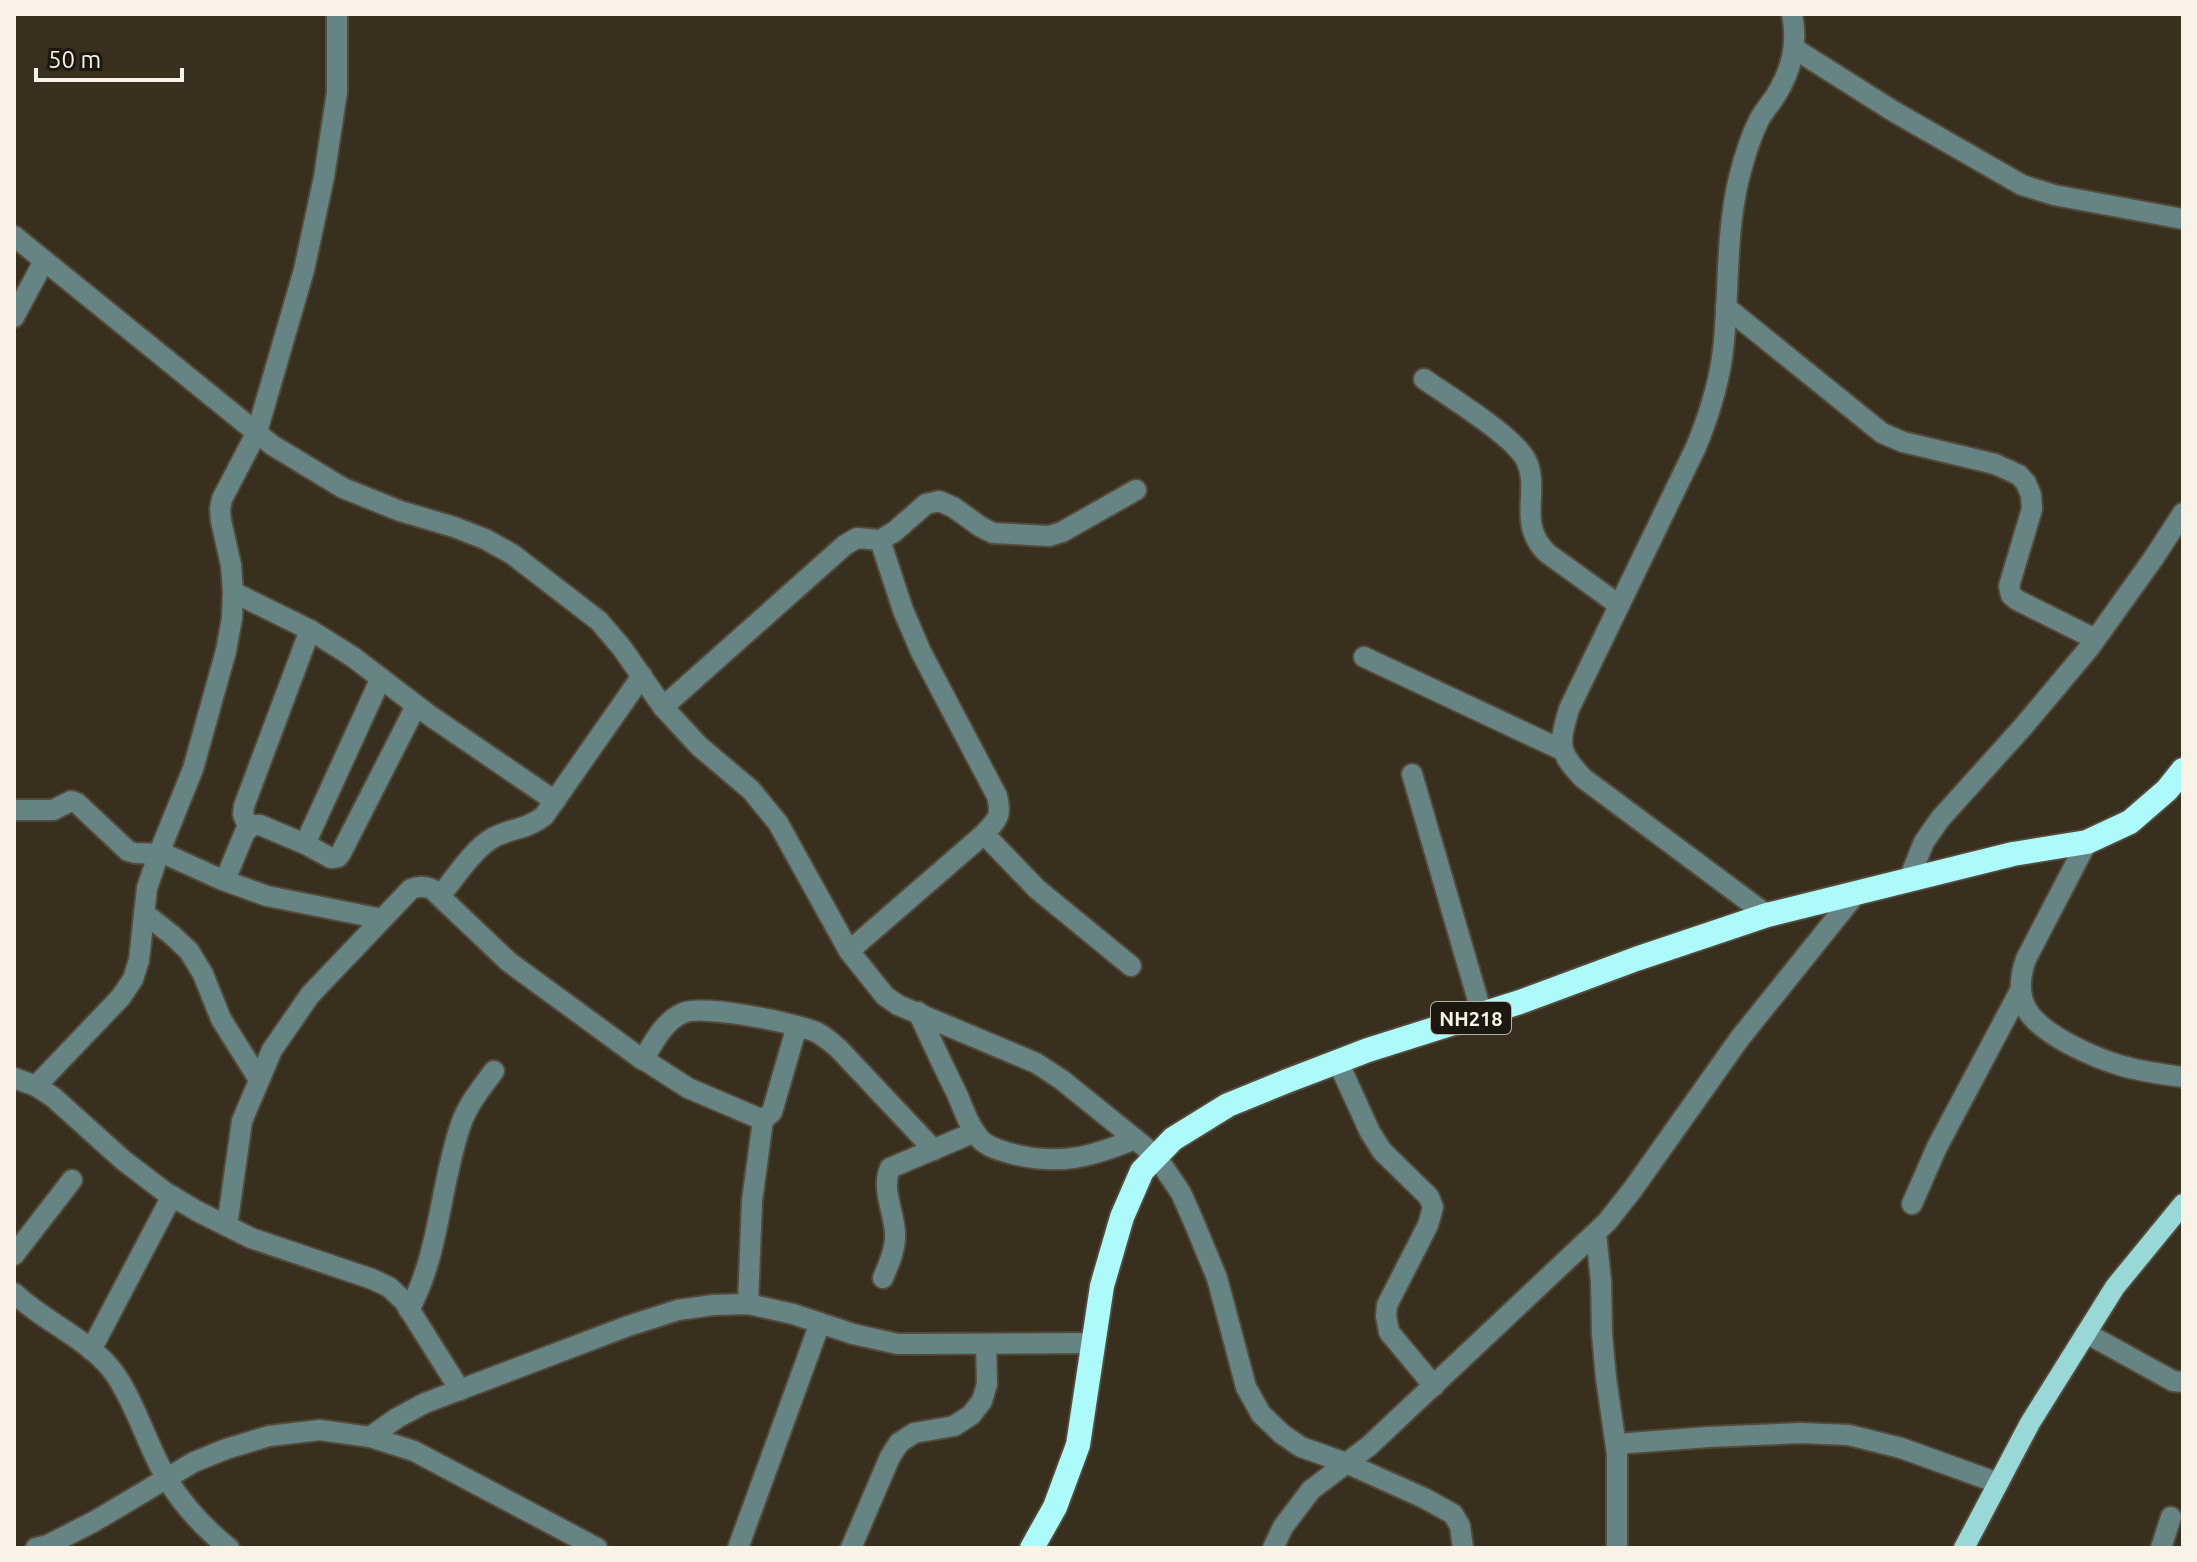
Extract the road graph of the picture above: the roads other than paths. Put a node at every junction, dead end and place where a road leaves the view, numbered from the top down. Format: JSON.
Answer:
{"nodes":[{"id":1,"x":337,"y":14,"type":"edge"},
{"id":2,"x":1792,"y":14,"type":"edge"},
{"id":3,"x":1795,"y":49,"type":"junction"},
{"id":4,"x":2183,"y":219,"type":"edge"},
{"id":5,"x":14,"y":236,"type":"edge"},
{"id":6,"x":44,"y":261,"type":"junction"},
{"id":7,"x":1726,"y":307,"type":"junction"},
{"id":8,"x":14,"y":317,"type":"edge"},
{"id":9,"x":1424,"y":379,"type":"dead end"},
{"id":10,"x":257,"y":432,"type":"junction"},
{"id":11,"x":1136,"y":490,"type":"dead end"},
{"id":12,"x":2183,"y":513,"type":"edge"},
{"id":13,"x":880,"y":540,"type":"junction"},
{"id":14,"x":233,"y":592,"type":"junction"},
{"id":15,"x":1619,"y":605,"type":"junction"},
{"id":16,"x":310,"y":630,"type":"junction"},
{"id":17,"x":2095,"y":639,"type":"junction"},
{"id":18,"x":1364,"y":657,"type":"dead end"},
{"id":19,"x":642,"y":676,"type":"junction"},
{"id":20,"x":381,"y":678,"type":"junction"},
{"id":21,"x":416,"y":706,"type":"junction"},
{"id":22,"x":663,"y":707,"type":"junction"},
{"id":23,"x":1562,"y":750,"type":"junction"},
{"id":24,"x":2183,"y":770,"type":"edge"},
{"id":25,"x":1412,"y":774,"type":"dead end"},
{"id":26,"x":555,"y":801,"type":"junction"},
{"id":27,"x":14,"y":810,"type":"edge"},
{"id":28,"x":248,"y":827,"type":"junction"},
{"id":29,"x":984,"y":834,"type":"junction"},
{"id":30,"x":2087,"y":842,"type":"junction"},
{"id":31,"x":305,"y":844,"type":"junction"},
{"id":32,"x":159,"y":853,"type":"junction"},
{"id":33,"x":1909,"y":879,"type":"junction"},
{"id":34,"x":225,"y":880,"type":"junction"},
{"id":35,"x":1858,"y":891,"type":"junction"},
{"id":36,"x":440,"y":896,"type":"junction"},
{"id":37,"x":144,"y":913,"type":"junction"},
{"id":38,"x":1767,"y":915,"type":"junction"},
{"id":39,"x":382,"y":919,"type":"junction"},
{"id":40,"x":849,"y":951,"type":"junction"},
{"id":41,"x":1131,"y":966,"type":"dead end"},
{"id":42,"x":2021,"y":989,"type":"junction"},
{"id":43,"x":918,"y":1012,"type":"junction"},
{"id":44,"x":1482,"y":1014,"type":"junction"},
{"id":45,"x":797,"y":1026,"type":"junction"},
{"id":46,"x":643,"y":1059,"type":"junction"},
{"id":47,"x":1338,"y":1062,"type":"junction"},
{"id":48,"x":494,"y":1071,"type":"dead end"},
{"id":49,"x":2183,"y":1077,"type":"edge"},
{"id":50,"x":14,"y":1078,"type":"edge"},
{"id":51,"x":258,"y":1078,"type":"junction"},
{"id":52,"x":36,"y":1086,"type":"junction"},
{"id":53,"x":763,"y":1120,"type":"junction"},
{"id":54,"x":975,"y":1132,"type":"junction"},
{"id":55,"x":1135,"y":1139,"type":"junction"},
{"id":56,"x":934,"y":1150,"type":"junction"},
{"id":57,"x":1156,"y":1156,"type":"junction"},
{"id":58,"x":72,"y":1180,"type":"dead end"},
{"id":59,"x":172,"y":1196,"type":"junction"},
{"id":60,"x":1912,"y":1204,"type":"dead end"},
{"id":61,"x":2183,"y":1204,"type":"edge"},
{"id":62,"x":227,"y":1226,"type":"junction"},
{"id":63,"x":1596,"y":1233,"type":"junction"},
{"id":64,"x":14,"y":1255,"type":"edge"},
{"id":65,"x":883,"y":1278,"type":"dead end"},
{"id":66,"x":14,"y":1293,"type":"edge"},
{"id":67,"x":748,"y":1304,"type":"junction"},
{"id":68,"x":409,"y":1310,"type":"junction"},
{"id":69,"x":820,"y":1323,"type":"junction"},
{"id":70,"x":2086,"y":1333,"type":"junction"},
{"id":71,"x":1094,"y":1343,"type":"junction"},
{"id":72,"x":986,"y":1344,"type":"junction"},
{"id":73,"x":91,"y":1350,"type":"junction"},
{"id":74,"x":2183,"y":1382,"type":"edge"},
{"id":75,"x":1434,"y":1386,"type":"junction"},
{"id":76,"x":460,"y":1390,"type":"junction"},
{"id":77,"x":370,"y":1437,"type":"junction"},
{"id":78,"x":1616,"y":1444,"type":"junction"},
{"id":79,"x":1346,"y":1463,"type":"junction"},
{"id":80,"x":167,"y":1478,"type":"junction"},
{"id":81,"x":1998,"y":1483,"type":"junction"},
{"id":82,"x":2171,"y":1517,"type":"dead end"},
{"id":83,"x":36,"y":1548,"type":"edge"},
{"id":84,"x":229,"y":1548,"type":"edge"},
{"id":85,"x":597,"y":1548,"type":"edge"},
{"id":86,"x":738,"y":1548,"type":"edge"},
{"id":87,"x":851,"y":1548,"type":"edge"},
{"id":88,"x":1032,"y":1548,"type":"edge"},
{"id":89,"x":1273,"y":1548,"type":"edge"},
{"id":90,"x":1463,"y":1548,"type":"edge"},
{"id":91,"x":1617,"y":1548,"type":"edge"},
{"id":92,"x":1964,"y":1548,"type":"edge"},
{"id":93,"x":2161,"y":1548,"type":"edge"}],
"edges":[{"from":1,"to":10,"type":"street"},
{"from":2,"to":3,"type":"street"},
{"from":3,"to":4,"type":"street"},
{"from":3,"to":7,"type":"street"},
{"from":5,"to":6,"type":"street"},
{"from":6,"to":8,"type":"street"},
{"from":6,"to":10,"type":"street"},
{"from":7,"to":15,"type":"street"},
{"from":7,"to":17,"type":"street"},
{"from":9,"to":15,"type":"street"},
{"from":10,"to":14,"type":"street"},
{"from":10,"to":19,"type":"street"},
{"from":11,"to":13,"type":"street"},
{"from":12,"to":17,"type":"street"},
{"from":13,"to":22,"type":"street"},
{"from":13,"to":29,"type":"street"},
{"from":14,"to":16,"type":"street"},
{"from":14,"to":32,"type":"street"},
{"from":15,"to":23,"type":"street"},
{"from":16,"to":20,"type":"street"},
{"from":16,"to":28,"type":"street"},
{"from":17,"to":33,"type":"street"},
{"from":18,"to":23,"type":"street"},
{"from":19,"to":22,"type":"street"},
{"from":19,"to":26,"type":"street"},
{"from":20,"to":21,"type":"street"},
{"from":20,"to":31,"type":"street"},
{"from":21,"to":26,"type":"street"},
{"from":21,"to":31,"type":"street"},
{"from":22,"to":40,"type":"street"},
{"from":23,"to":38,"type":"street"},
{"from":24,"to":30,"type":"highway","number":"NH218"},
{"from":25,"to":44,"type":"street"},
{"from":26,"to":36,"type":"street"},
{"from":27,"to":32,"type":"street"},
{"from":28,"to":31,"type":"street"},
{"from":28,"to":34,"type":"street"},
{"from":29,"to":40,"type":"street"},
{"from":29,"to":41,"type":"street"},
{"from":30,"to":33,"type":"highway","number":"NH218"},
{"from":30,"to":42,"type":"street"},
{"from":32,"to":34,"type":"street"},
{"from":32,"to":37,"type":"street"},
{"from":33,"to":35,"type":"highway","number":"NH218"},
{"from":34,"to":39,"type":"street"},
{"from":35,"to":38,"type":"highway","number":"NH218"},
{"from":35,"to":63,"type":"street"},
{"from":36,"to":39,"type":"street"},
{"from":36,"to":46,"type":"street"},
{"from":37,"to":51,"type":"street"},
{"from":37,"to":52,"type":"street"},
{"from":38,"to":44,"type":"highway","number":"NH218"},
{"from":39,"to":51,"type":"street"},
{"from":40,"to":43,"type":"street"},
{"from":42,"to":49,"type":"street"},
{"from":42,"to":60,"type":"street"},
{"from":43,"to":54,"type":"street"},
{"from":43,"to":55,"type":"street"},
{"from":44,"to":47,"type":"highway","number":"NH218"},
{"from":45,"to":46,"type":"street"},
{"from":45,"to":53,"type":"street"},
{"from":45,"to":56,"type":"street"},
{"from":46,"to":53,"type":"street"},
{"from":47,"to":57,"type":"highway","number":"NH218"},
{"from":47,"to":75,"type":"street"},
{"from":48,"to":68,"type":"street"},
{"from":50,"to":52,"type":"street"},
{"from":51,"to":62,"type":"street"},
{"from":52,"to":59,"type":"street"},
{"from":53,"to":67,"type":"street"},
{"from":54,"to":55,"type":"street"},
{"from":54,"to":56,"type":"street"},
{"from":55,"to":57,"type":"street"},
{"from":56,"to":65,"type":"street"},
{"from":57,"to":71,"type":"highway","number":"NH218"},
{"from":57,"to":79,"type":"street"},
{"from":58,"to":64,"type":"street"},
{"from":59,"to":62,"type":"street"},
{"from":59,"to":73,"type":"street"},
{"from":61,"to":70,"type":"main road"},
{"from":62,"to":68,"type":"street"},
{"from":63,"to":75,"type":"street"},
{"from":63,"to":78,"type":"street"},
{"from":66,"to":73,"type":"street"},
{"from":67,"to":69,"type":"street"},
{"from":67,"to":76,"type":"street"},
{"from":68,"to":76,"type":"street"},
{"from":69,"to":72,"type":"street"},
{"from":69,"to":86,"type":"street"},
{"from":70,"to":74,"type":"street"},
{"from":70,"to":81,"type":"main road"},
{"from":71,"to":72,"type":"street"},
{"from":71,"to":88,"type":"highway","number":"NH218"},
{"from":72,"to":87,"type":"street"},
{"from":73,"to":80,"type":"street"},
{"from":75,"to":79,"type":"street"},
{"from":76,"to":77,"type":"street"},
{"from":77,"to":80,"type":"street"},
{"from":77,"to":85,"type":"street"},
{"from":78,"to":81,"type":"street"},
{"from":78,"to":91,"type":"street"},
{"from":79,"to":89,"type":"street"},
{"from":79,"to":90,"type":"street"},
{"from":80,"to":83,"type":"street"},
{"from":80,"to":84,"type":"street"},
{"from":81,"to":92,"type":"main road"},
{"from":82,"to":93,"type":"street"}]}
